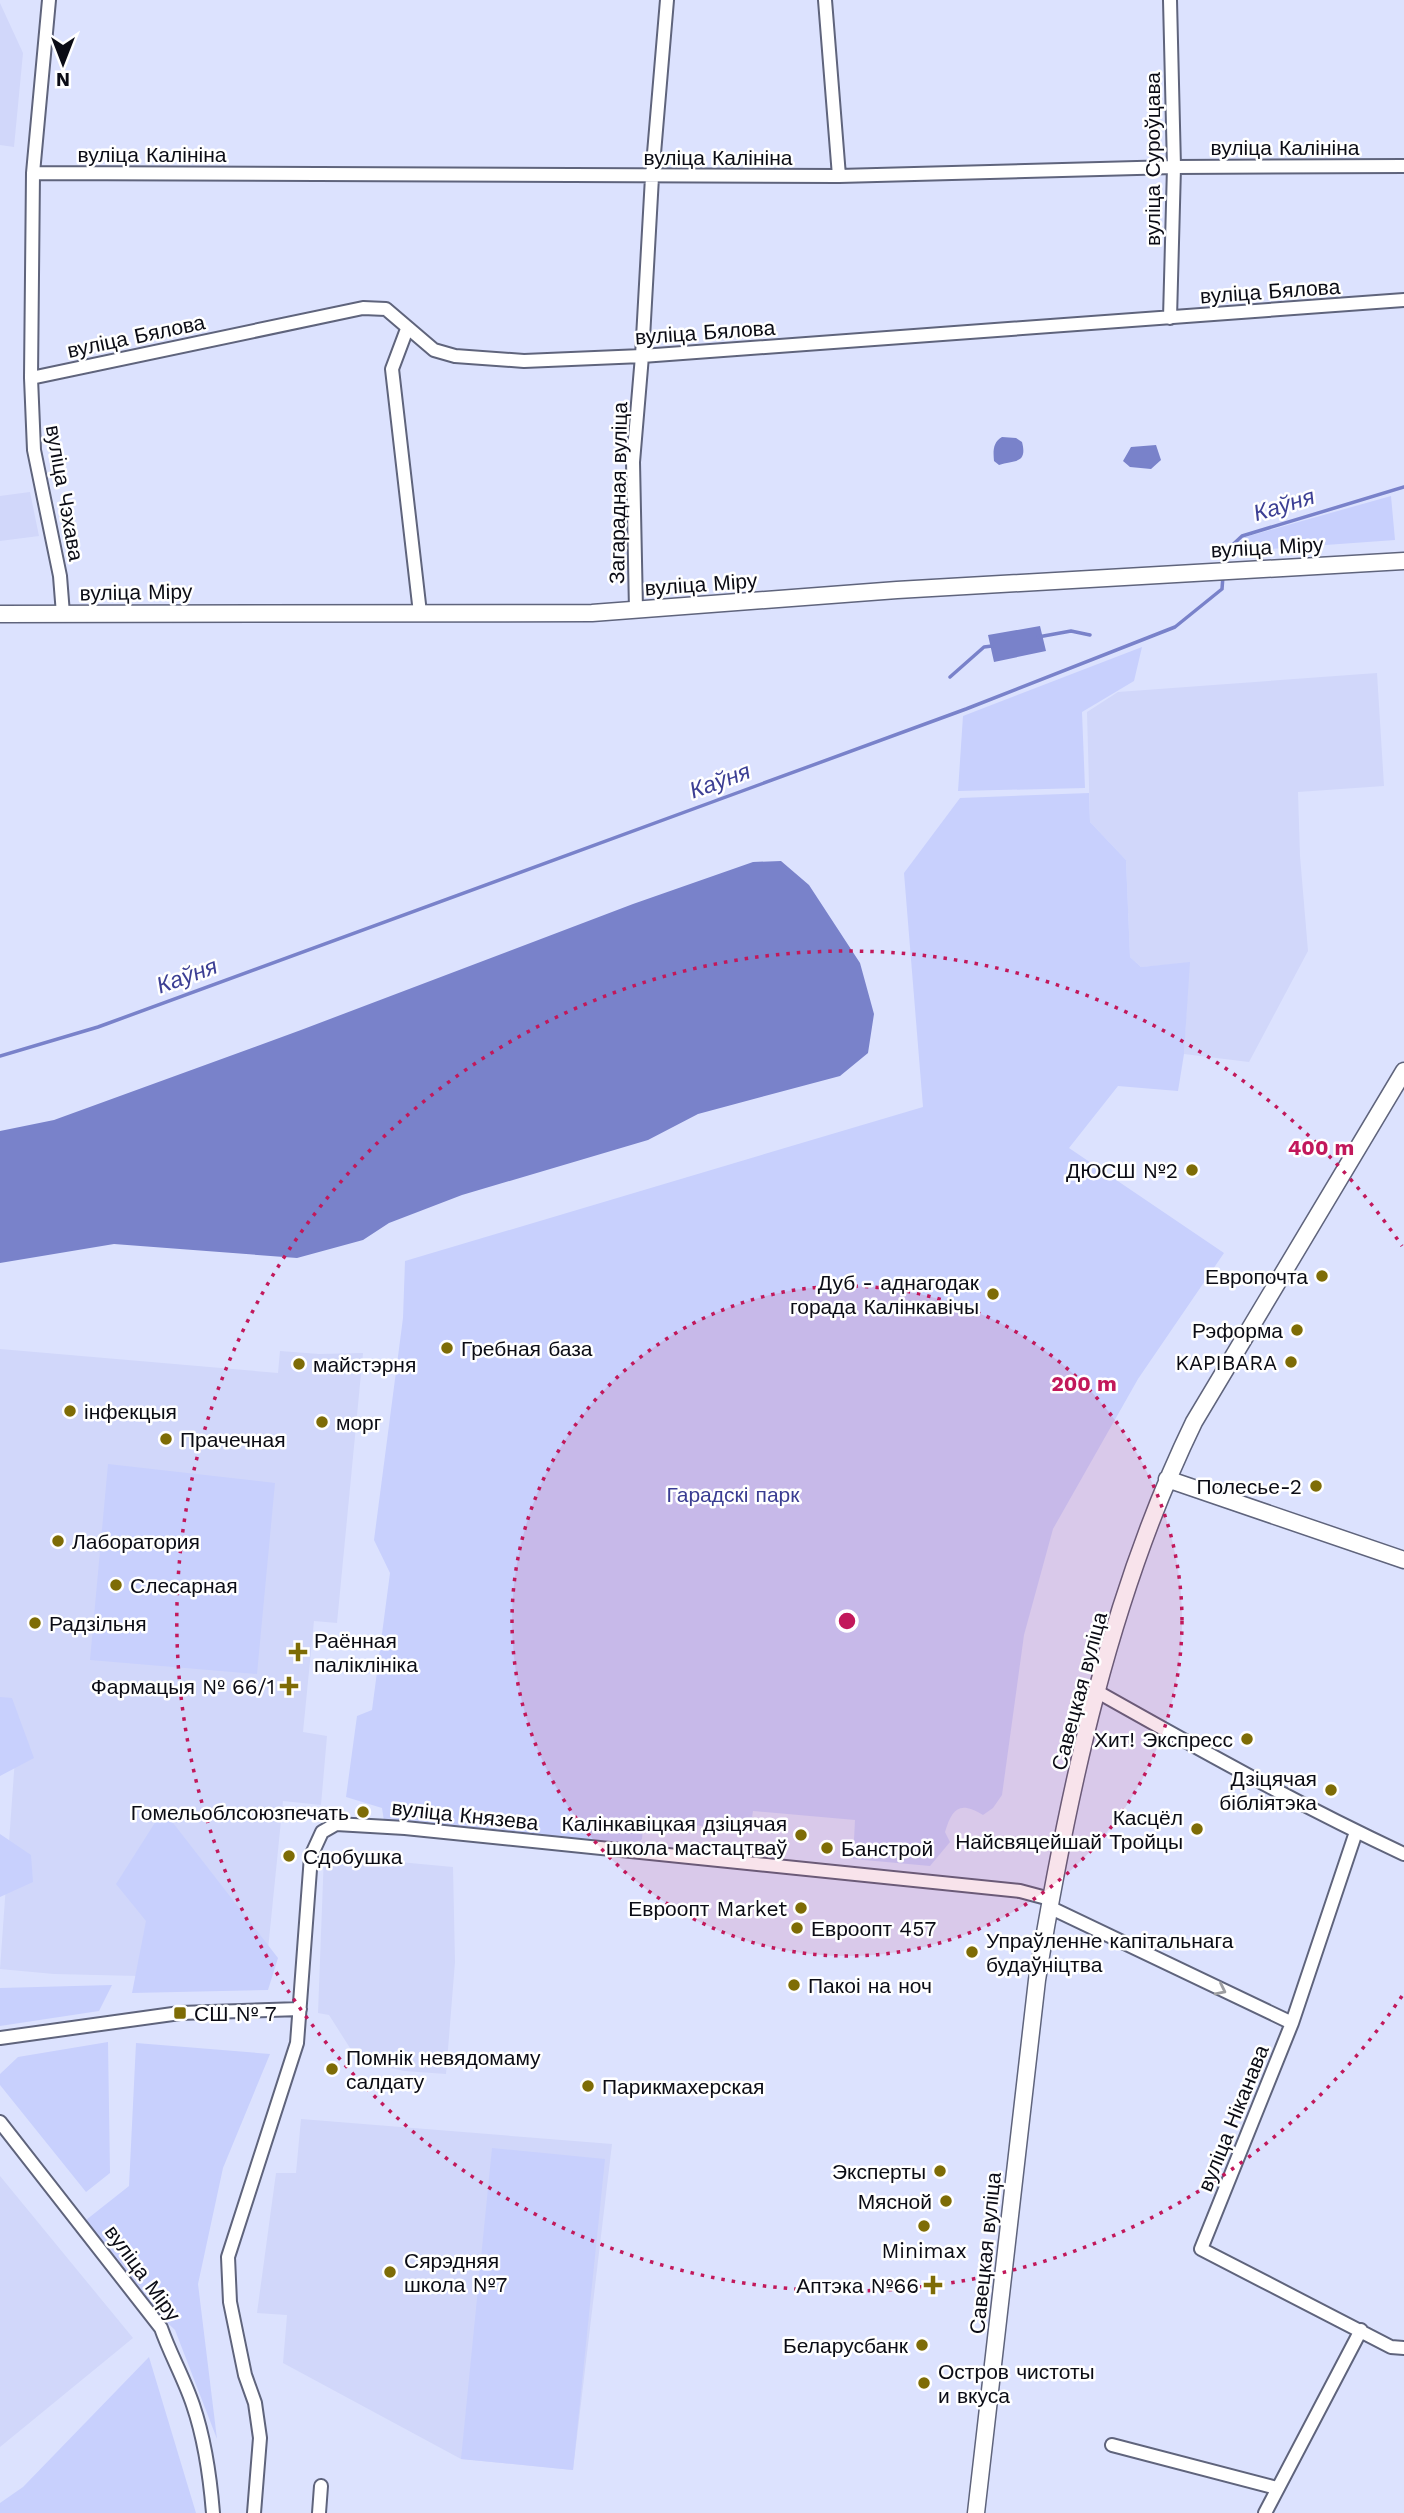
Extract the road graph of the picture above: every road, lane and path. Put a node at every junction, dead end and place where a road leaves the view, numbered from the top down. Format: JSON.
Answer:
{"nodes":[{"id":1,"x":50,"y":0,"type":"edge"},
{"id":2,"x":667,"y":0,"type":"edge"},
{"id":3,"x":825,"y":0,"type":"edge"},
{"id":4,"x":1170,"y":0,"type":"edge"},
{"id":5,"x":1404,"y":166,"type":"edge"},
{"id":6,"x":1174,"y":167,"type":"junction"},
{"id":7,"x":33,"y":173,"type":"junction"},
{"id":8,"x":839,"y":176,"type":"junction"},
{"id":9,"x":652,"y":177,"type":"junction"},
{"id":10,"x":1404,"y":300,"type":"edge"},
{"id":11,"x":1170,"y":318,"type":"junction"},
{"id":12,"x":407,"y":329,"type":"junction"},
{"id":13,"x":642,"y":356,"type":"junction"},
{"id":14,"x":31,"y":378,"type":"junction"},
{"id":15,"x":1404,"y":561,"type":"edge"},
{"id":16,"x":636,"y":610,"type":"junction"},
{"id":17,"x":420,"y":613,"type":"junction"},
{"id":18,"x":0,"y":614,"type":"edge"},
{"id":19,"x":63,"y":614,"type":"junction"},
{"id":20,"x":1404,"y":1071,"type":"edge"},
{"id":21,"x":1167,"y":1479,"type":"junction"},
{"id":22,"x":1404,"y":1560,"type":"edge"},
{"id":23,"x":1096,"y":1691,"type":"junction"},
{"id":24,"x":1356,"y":1832,"type":"junction"},
{"id":25,"x":1404,"y":1854,"type":"edge"},
{"id":26,"x":1050,"y":1903,"type":"junction"},
{"id":27,"x":300,"y":2009,"type":"junction"},
{"id":28,"x":1292,"y":2023,"type":"junction"},
{"id":29,"x":0,"y":2038,"type":"edge"},
{"id":30,"x":0,"y":2122,"type":"edge"},
{"id":31,"x":1361,"y":2330,"type":"junction"},
{"id":32,"x":1404,"y":2347,"type":"edge"},
{"id":33,"x":1112,"y":2445,"type":"dead end"},
{"id":34,"x":321,"y":2486,"type":"dead end"},
{"id":35,"x":1277,"y":2488,"type":"junction"},
{"id":36,"x":213,"y":2513,"type":"edge"},
{"id":37,"x":254,"y":2513,"type":"edge"},
{"id":38,"x":319,"y":2513,"type":"edge"},
{"id":39,"x":976,"y":2513,"type":"edge"},
{"id":40,"x":1265,"y":2513,"type":"edge"}],
"edges":[{"from":1,"to":7,"type":"street","name":"вуліца Чэхава"},
{"from":2,"to":9,"type":"street","name":"Загарадная вуліца"},
{"from":3,"to":8,"type":"street"},
{"from":4,"to":6,"type":"street","name":"вуліца Суроўцава"},
{"from":5,"to":6,"type":"street","name":"вуліца Калініна"},
{"from":6,"to":8,"type":"street","name":"вуліца Калініна"},
{"from":6,"to":11,"type":"street","name":"вуліца Суроўцава"},
{"from":7,"to":9,"type":"street","name":"вуліца Калініна"},
{"from":7,"to":14,"type":"street","name":"вуліца Чэхава"},
{"from":8,"to":9,"type":"street","name":"вуліца Калініна"},
{"from":9,"to":13,"type":"street","name":"Загарадная вуліца"},
{"from":10,"to":11,"type":"street","name":"вуліца Бялова"},
{"from":11,"to":13,"type":"street","name":"вуліца Бялова"},
{"from":12,"to":13,"type":"street","name":"вуліца Бялова"},
{"from":12,"to":14,"type":"street","name":"вуліца Бялова"},
{"from":12,"to":17,"type":"street"},
{"from":13,"to":16,"type":"street","name":"Загарадная вуліца"},
{"from":14,"to":19,"type":"street","name":"вуліца Чэхава"},
{"from":15,"to":16,"type":"main road","name":"вуліца Міру"},
{"from":16,"to":17,"type":"main road","name":"вуліца Міру"},
{"from":17,"to":19,"type":"main road","name":"вуліца Міру"},
{"from":18,"to":19,"type":"main road","name":"вуліца Міру"},
{"from":20,"to":21,"type":"main road","name":"Савецкая вуліца"},
{"from":21,"to":22,"type":"main road"},
{"from":21,"to":23,"type":"main road","name":"Савецкая вуліца"},
{"from":23,"to":24,"type":"street"},
{"from":23,"to":26,"type":"main road","name":"Савецкая вуліца"},
{"from":24,"to":25,"type":"street"},
{"from":24,"to":28,"type":"street","name":"вуліца Ніканава"},
{"from":26,"to":27,"type":"street","name":"вуліца Князева"},
{"from":26,"to":28,"type":"street","name":"вуліца Князева","one_way":true},
{"from":26,"to":39,"type":"main road","name":"Савецкая вуліца"},
{"from":27,"to":29,"type":"street"},
{"from":27,"to":37,"type":"street"},
{"from":28,"to":31,"type":"street","name":"вуліца Ніканава"},
{"from":30,"to":36,"type":"street","name":"вуліца Міру"},
{"from":31,"to":32,"type":"street","name":"вуліца Ніканава"},
{"from":31,"to":35,"type":"street"},
{"from":33,"to":35,"type":"street"},
{"from":34,"to":38,"type":"street"},
{"from":35,"to":40,"type":"street"}]}
